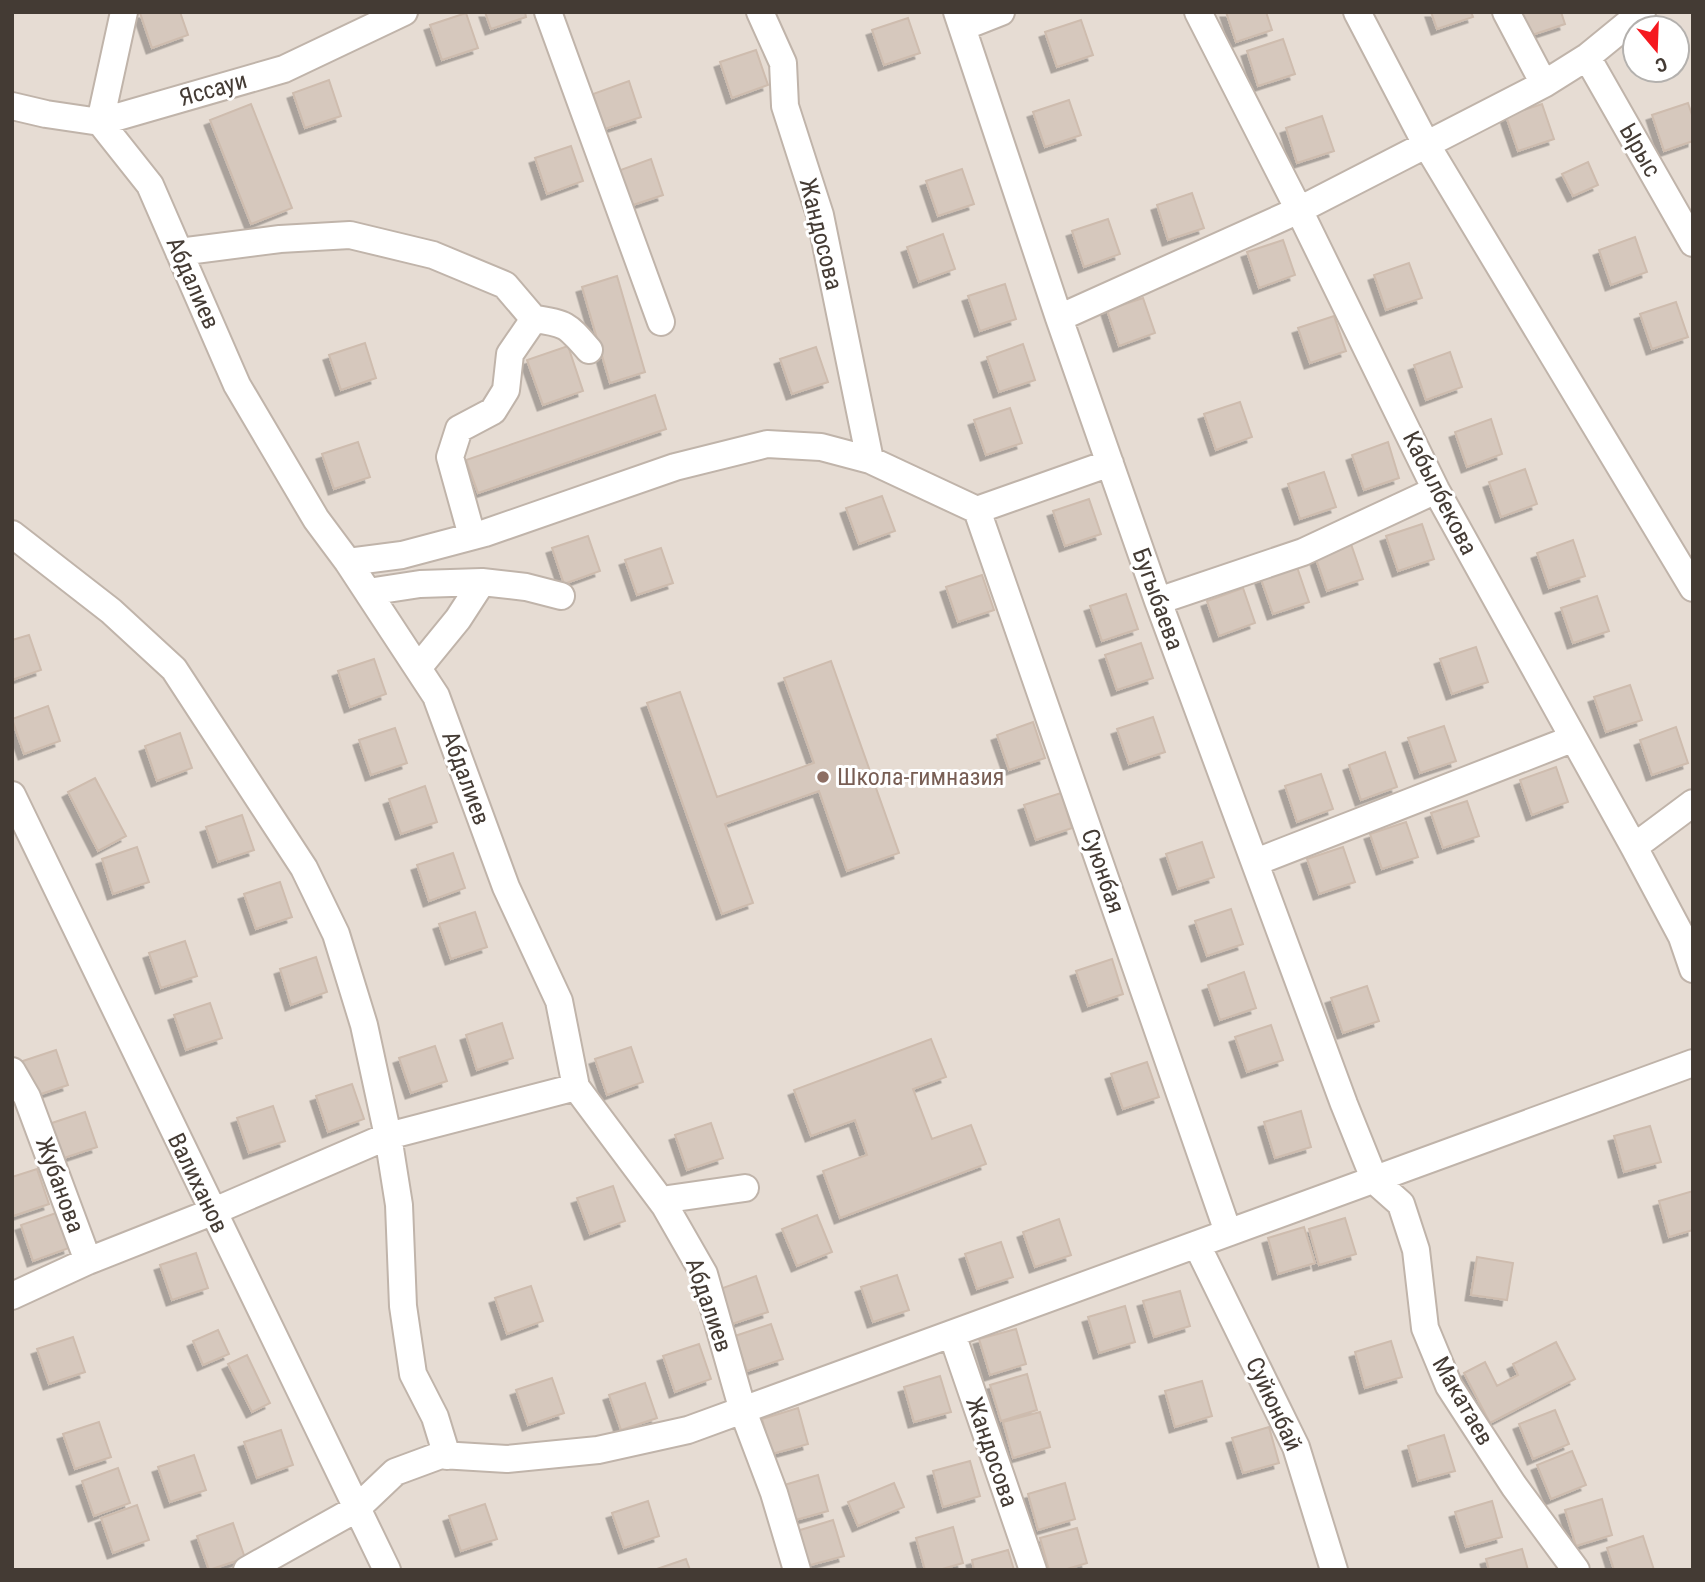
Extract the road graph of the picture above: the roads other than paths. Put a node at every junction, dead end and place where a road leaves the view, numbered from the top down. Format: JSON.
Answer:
{"nodes":[{"id":1,"x":124,"y":12,"type":"edge"},
{"id":2,"x":404,"y":12,"type":"edge"},
{"id":3,"x":548,"y":12,"type":"edge"},
{"id":4,"x":760,"y":12,"type":"edge"},
{"id":5,"x":1001,"y":12,"type":"edge"},
{"id":6,"x":1198,"y":12,"type":"edge"},
{"id":7,"x":1357,"y":12,"type":"edge"},
{"id":8,"x":1506,"y":12,"type":"edge"},
{"id":9,"x":1642,"y":12,"type":"edge"},
{"id":10,"x":960,"y":20,"type":"edge"},
{"id":11,"x":1587,"y":57,"type":"junction"},
{"id":12,"x":1544,"y":84,"type":"junction"},
{"id":13,"x":12,"y":106,"type":"edge"},
{"id":14,"x":100,"y":122,"type":"junction"},
{"id":15,"x":1426,"y":144,"type":"junction"},
{"id":16,"x":1299,"y":210,"type":"junction"},
{"id":17,"x":1693,"y":243,"type":"edge"},
{"id":18,"x":179,"y":252,"type":"junction"},
{"id":19,"x":1059,"y":318,"type":"junction"},
{"id":20,"x":534,"y":319,"type":"junction"},
{"id":21,"x":662,"y":322,"type":"dead end"},
{"id":22,"x":589,"y":350,"type":"dead end"},
{"id":23,"x":870,"y":460,"type":"junction"},
{"id":24,"x":1110,"y":463,"type":"junction"},
{"id":25,"x":1436,"y":490,"type":"junction"},
{"id":26,"x":977,"y":510,"type":"junction"},
{"id":27,"x":12,"y":534,"type":"edge"},
{"id":28,"x":472,"y":536,"type":"junction"},
{"id":29,"x":348,"y":562,"type":"junction"},
{"id":30,"x":482,"y":582,"type":"junction"},
{"id":31,"x":1693,"y":588,"type":"edge"},
{"id":32,"x":368,"y":592,"type":"junction"},
{"id":33,"x":561,"y":596,"type":"dead end"},
{"id":34,"x":1158,"y":601,"type":"junction"},
{"id":35,"x":418,"y":668,"type":"junction"},
{"id":36,"x":1572,"y":739,"type":"junction"},
{"id":37,"x":12,"y":795,"type":"edge"},
{"id":38,"x":1693,"y":803,"type":"edge"},
{"id":39,"x":1634,"y":847,"type":"junction"},
{"id":40,"x":1256,"y":862,"type":"junction"},
{"id":41,"x":1693,"y":969,"type":"edge"},
{"id":42,"x":1693,"y":1063,"type":"edge"},
{"id":43,"x":12,"y":1071,"type":"edge"},
{"id":44,"x":576,"y":1087,"type":"junction"},
{"id":45,"x":388,"y":1136,"type":"junction"},
{"id":46,"x":1375,"y":1181,"type":"junction"},
{"id":47,"x":745,"y":1188,"type":"dead end"},
{"id":48,"x":661,"y":1200,"type":"junction"},
{"id":49,"x":212,"y":1212,"type":"junction"},
{"id":50,"x":1228,"y":1232,"type":"junction"},
{"id":51,"x":1197,"y":1245,"type":"junction"},
{"id":52,"x":88,"y":1261,"type":"junction"},
{"id":53,"x":12,"y":1296,"type":"edge"},
{"id":54,"x":951,"y":1334,"type":"junction"},
{"id":55,"x":743,"y":1412,"type":"junction"},
{"id":56,"x":447,"y":1455,"type":"junction"},
{"id":57,"x":356,"y":1509,"type":"junction"},
{"id":58,"x":247,"y":1570,"type":"edge"},
{"id":59,"x":387,"y":1570,"type":"edge"},
{"id":60,"x":797,"y":1570,"type":"edge"},
{"id":61,"x":1033,"y":1570,"type":"edge"},
{"id":62,"x":1334,"y":1570,"type":"edge"},
{"id":63,"x":1576,"y":1570,"type":"edge"}],
"edges":[{"from":1,"to":14,"type":"street"},
{"from":2,"to":14,"type":"street","name":"Яссауи"},
{"from":3,"to":21,"type":"street"},
{"from":4,"to":23,"type":"street","name":"Жандосова"},
{"from":5,"to":10,"type":"street"},
{"from":6,"to":16,"type":"street","name":"Кабылбекова"},
{"from":7,"to":15,"type":"street"},
{"from":8,"to":12,"type":"street"},
{"from":9,"to":11,"type":"street"},
{"from":10,"to":19,"type":"street","name":"Бугыбаева"},
{"from":11,"to":12,"type":"street"},
{"from":11,"to":17,"type":"street","name":"Ырыс"},
{"from":12,"to":15,"type":"street"},
{"from":13,"to":14,"type":"street","name":"Яссауи"},
{"from":14,"to":18,"type":"street","name":"Абдалиев"},
{"from":15,"to":16,"type":"street"},
{"from":15,"to":31,"type":"street"},
{"from":16,"to":19,"type":"street"},
{"from":16,"to":25,"type":"street","name":"Кабылбекова"},
{"from":18,"to":20,"type":"street"},
{"from":18,"to":29,"type":"street","name":"Абдалиев"},
{"from":19,"to":24,"type":"street","name":"Бугыбаева"},
{"from":20,"to":22,"type":"street"},
{"from":20,"to":28,"type":"street"},
{"from":23,"to":26,"type":"street"},
{"from":23,"to":28,"type":"street"},
{"from":24,"to":26,"type":"street"},
{"from":24,"to":34,"type":"street","name":"Бугыбаева"},
{"from":25,"to":34,"type":"street"},
{"from":25,"to":36,"type":"street","name":"Кабылбекова"},
{"from":26,"to":50,"type":"street","name":"Суюнбая"},
{"from":27,"to":45,"type":"street"},
{"from":28,"to":29,"type":"street"},
{"from":29,"to":32,"type":"street","name":"Абдалиев"},
{"from":30,"to":32,"type":"street"},
{"from":30,"to":33,"type":"street"},
{"from":30,"to":35,"type":"street"},
{"from":32,"to":35,"type":"street","name":"Абдалиев"},
{"from":34,"to":40,"type":"street","name":"Бугыбаева"},
{"from":35,"to":44,"type":"street","name":"Абдалиев"},
{"from":36,"to":39,"type":"street","name":"Кабылбекова"},
{"from":36,"to":40,"type":"street"},
{"from":37,"to":49,"type":"street","name":"Валиханов"},
{"from":38,"to":39,"type":"street"},
{"from":39,"to":41,"type":"street","name":"Кабылбекова"},
{"from":40,"to":46,"type":"street","name":"Бугыбаева"},
{"from":42,"to":46,"type":"street"},
{"from":43,"to":52,"type":"street","name":"Жубанова"},
{"from":44,"to":45,"type":"street"},
{"from":44,"to":48,"type":"street","name":"Абдалиев"},
{"from":45,"to":49,"type":"street"},
{"from":45,"to":56,"type":"street"},
{"from":46,"to":50,"type":"street"},
{"from":46,"to":63,"type":"street","name":"Макатаев"},
{"from":47,"to":48,"type":"street"},
{"from":48,"to":55,"type":"street","name":"Абдалиев"},
{"from":49,"to":52,"type":"street"},
{"from":49,"to":57,"type":"street","name":"Валиханов"},
{"from":50,"to":51,"type":"street"},
{"from":51,"to":54,"type":"street"},
{"from":51,"to":62,"type":"street","name":"Суйюнбай"},
{"from":52,"to":53,"type":"street"},
{"from":54,"to":55,"type":"street"},
{"from":54,"to":61,"type":"street","name":"Жандосова"},
{"from":55,"to":56,"type":"street"},
{"from":55,"to":60,"type":"street","name":"Абдалиев"},
{"from":56,"to":57,"type":"street"},
{"from":57,"to":58,"type":"street"},
{"from":57,"to":59,"type":"street","name":"Валиханов"}]}
